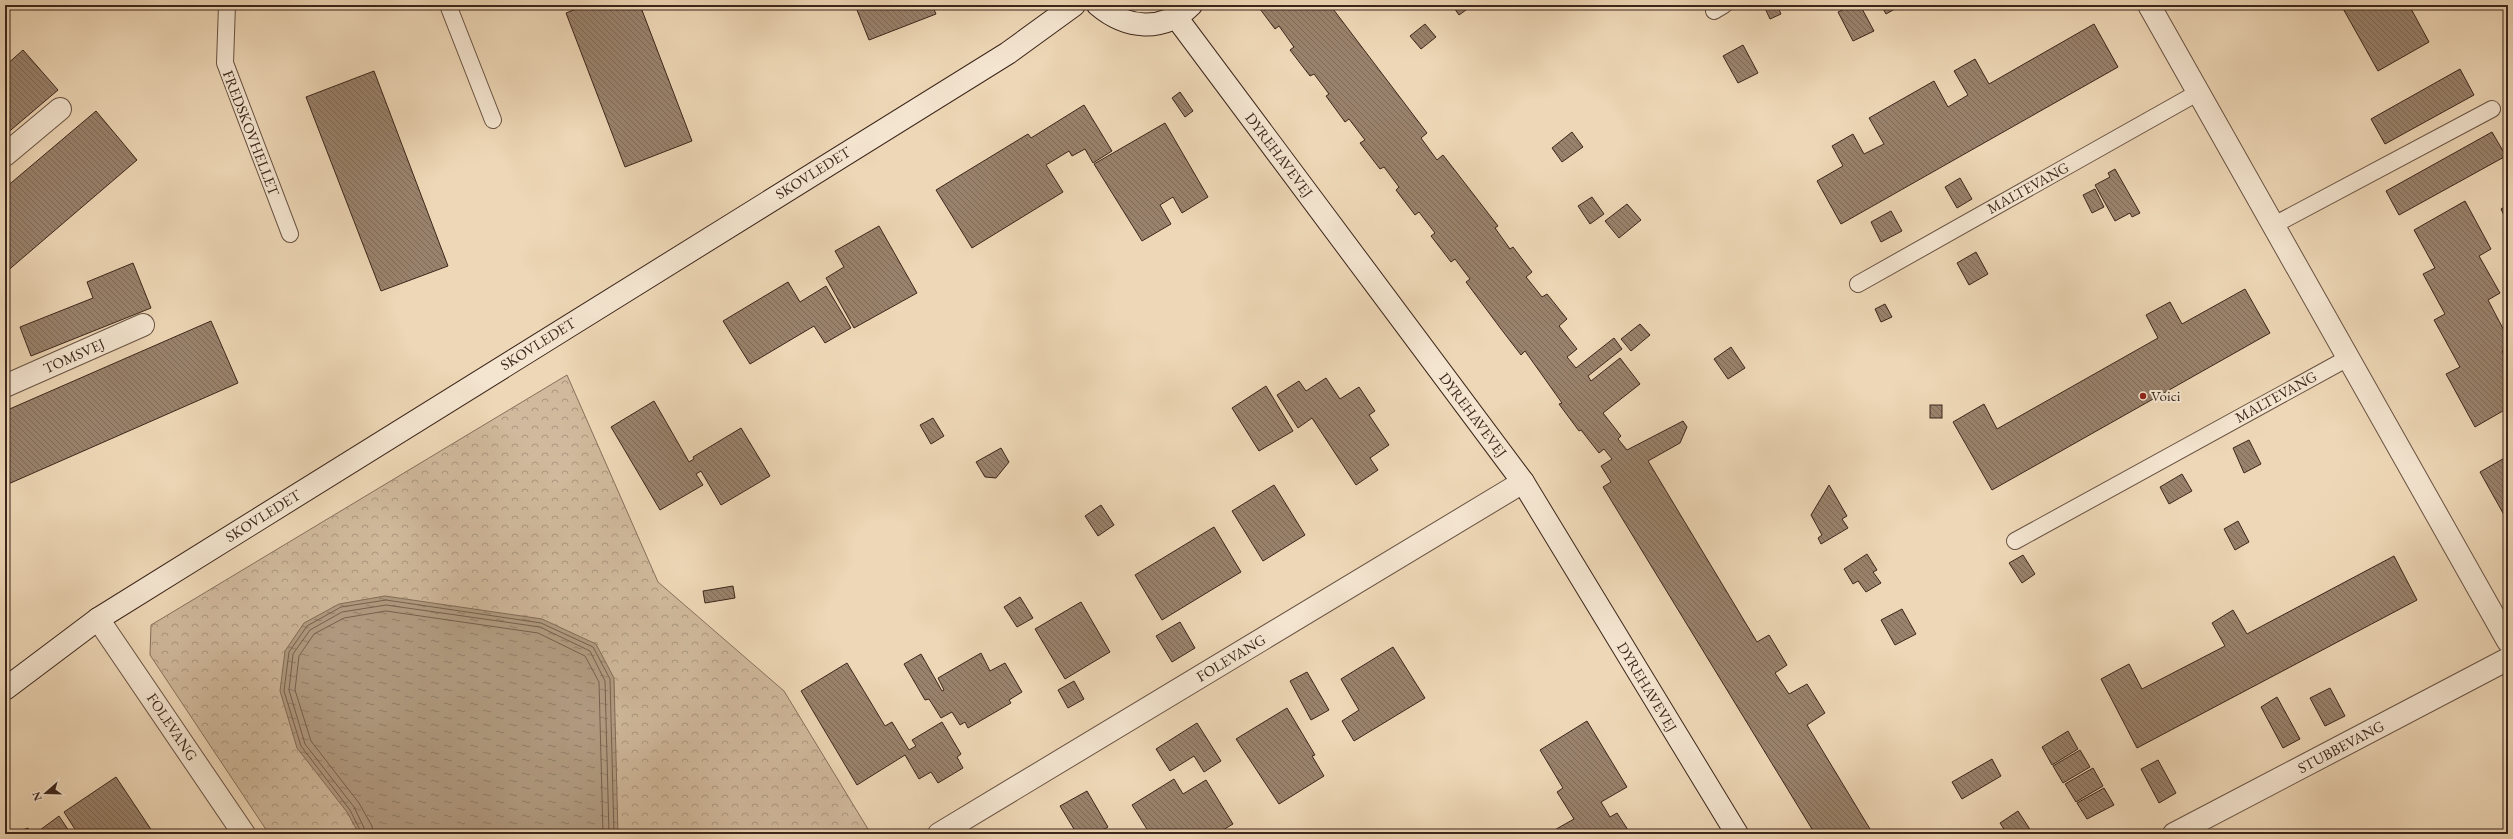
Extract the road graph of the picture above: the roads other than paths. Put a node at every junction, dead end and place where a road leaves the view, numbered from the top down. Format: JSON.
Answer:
{"nodes":[{"id":1,"x":227,"y":5,"type":"edge"},
{"id":2,"x":448,"y":5,"type":"edge"},
{"id":3,"x":1074,"y":5,"type":"edge"},
{"id":4,"x":1098,"y":5,"type":"edge"},
{"id":5,"x":2149,"y":5,"type":"edge"},
{"id":6,"x":1183,"y":11,"type":"edge"},
{"id":7,"x":2199,"y":92,"type":"junction"},
{"id":8,"x":60,"y":109,"type":"dead end"},
{"id":9,"x":2492,"y":109,"type":"dead end"},
{"id":10,"x":493,"y":120,"type":"dead end"},
{"id":11,"x":5,"y":155,"type":"edge"},
{"id":12,"x":2274,"y":225,"type":"junction"},
{"id":13,"x":290,"y":234,"type":"dead end"},
{"id":14,"x":1858,"y":284,"type":"dead end"},
{"id":15,"x":143,"y":325,"type":"dead end"},
{"id":16,"x":2348,"y":358,"type":"junction"},
{"id":17,"x":5,"y":386,"type":"edge"},
{"id":18,"x":1523,"y":482,"type":"junction"},
{"id":19,"x":2015,"y":540,"type":"dead end"},
{"id":20,"x":98,"y":619,"type":"junction"},
{"id":21,"x":2508,"y":641,"type":"edge"},
{"id":22,"x":2508,"y":659,"type":"edge"},
{"id":23,"x":5,"y":689,"type":"edge"},
{"id":24,"x":244,"y":834,"type":"edge"},
{"id":25,"x":939,"y":834,"type":"edge"},
{"id":26,"x":1736,"y":834,"type":"edge"},
{"id":27,"x":2174,"y":834,"type":"edge"}],
"edges":[{"from":1,"to":13,"type":"lane","name":"FREDSKOVHELLET"},
{"from":2,"to":10,"type":"lane"},
{"from":3,"to":20,"type":"street","name":"SKOVLEDET"},
{"from":4,"to":6,"type":"street"},
{"from":5,"to":7,"type":"street"},
{"from":6,"to":18,"type":"street","name":"DYREHAVEVEJ"},
{"from":7,"to":12,"type":"street"},
{"from":7,"to":14,"type":"lane","name":"MALTEVANG"},
{"from":8,"to":11,"type":"street"},
{"from":9,"to":12,"type":"lane"},
{"from":12,"to":16,"type":"street"},
{"from":15,"to":17,"type":"street","name":"TOMSVEJ"},
{"from":16,"to":19,"type":"lane","name":"MALTEVANG"},
{"from":16,"to":21,"type":"street"},
{"from":18,"to":25,"type":"street","name":"FOLEVANG"},
{"from":18,"to":26,"type":"street","name":"DYREHAVEVEJ"},
{"from":20,"to":23,"type":"street","name":"SKOVLEDET"},
{"from":20,"to":24,"type":"street","name":"FOLEVANG"},
{"from":22,"to":27,"type":"street","name":"STUBBEVANG"}]}
